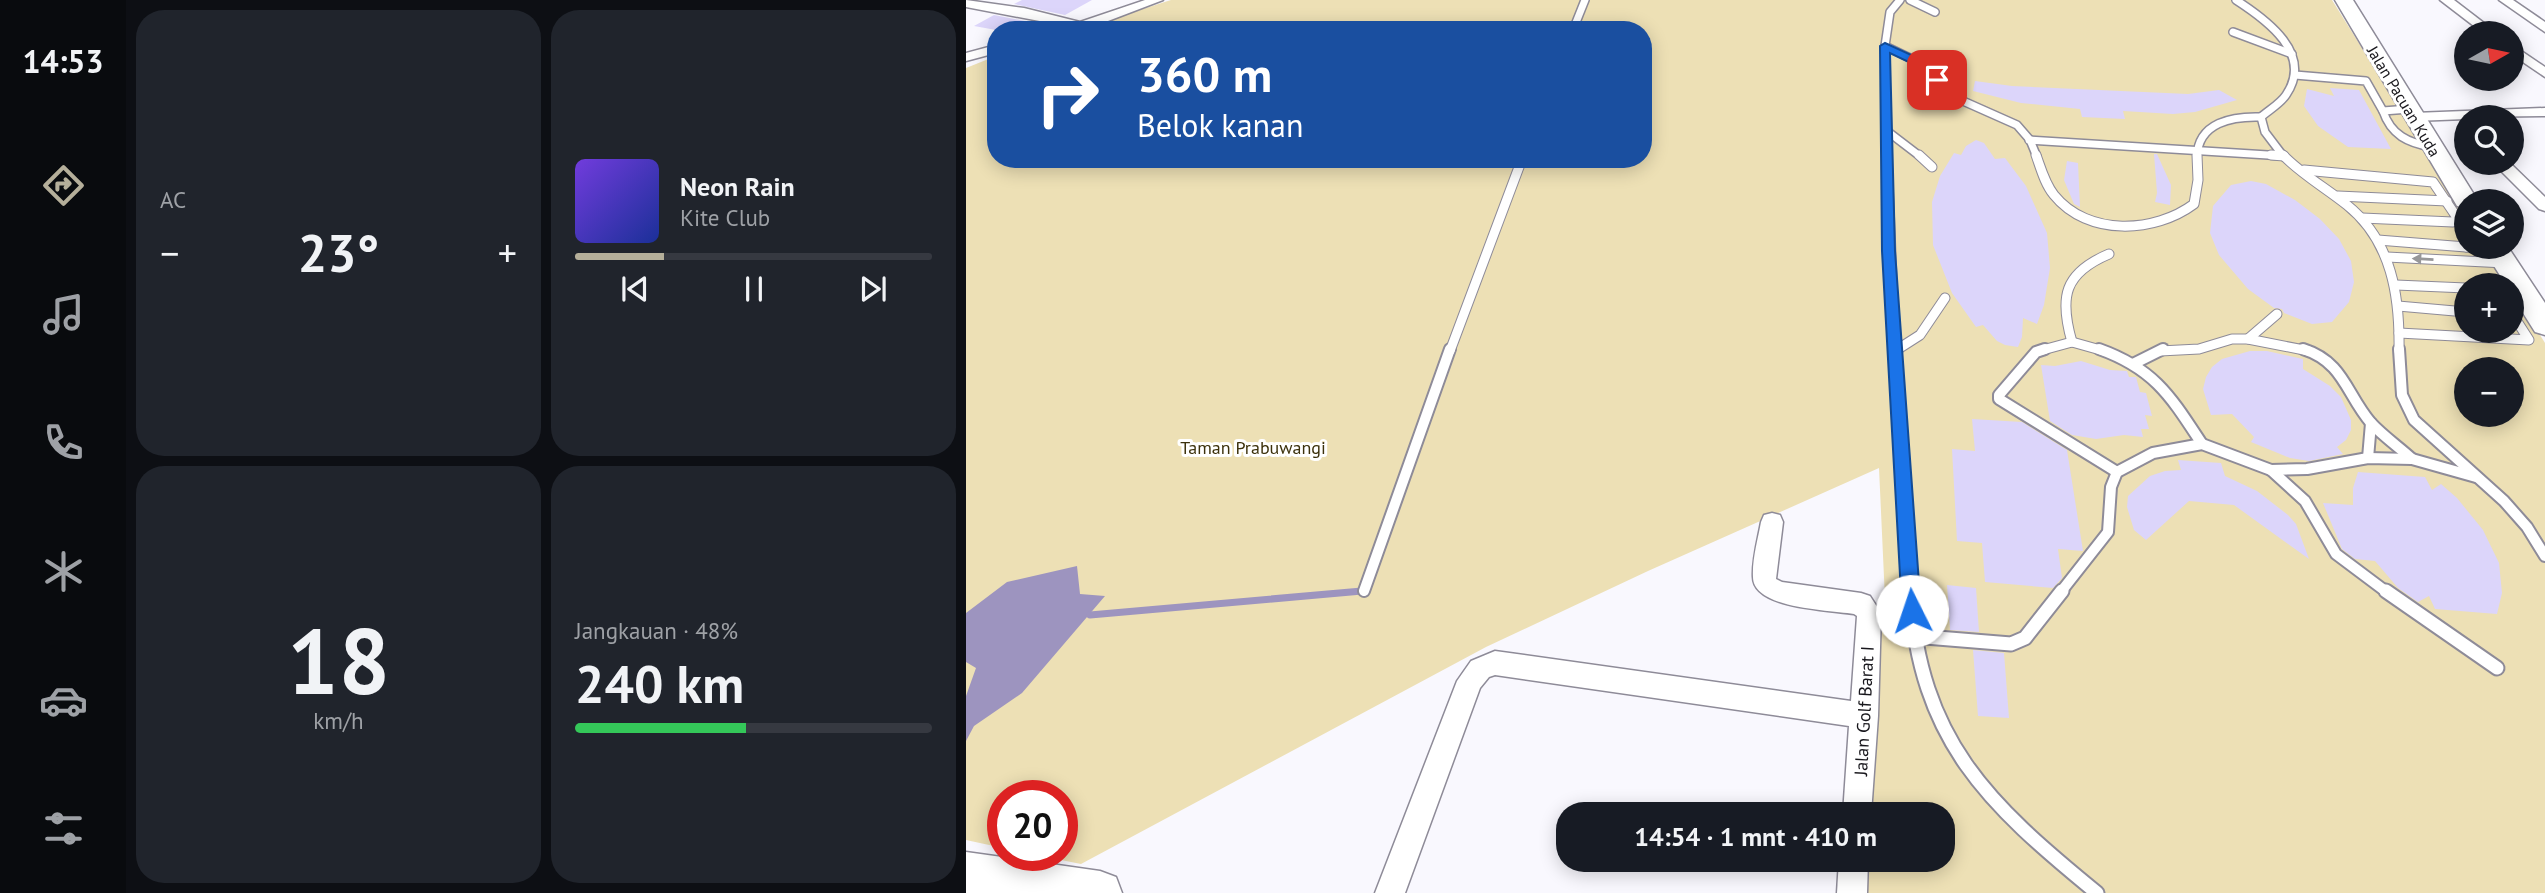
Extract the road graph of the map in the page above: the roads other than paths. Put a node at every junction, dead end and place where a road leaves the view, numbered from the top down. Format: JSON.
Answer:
{"nodes":[{"id":1,"x":1135,"y":0,"type":"edge"},
{"id":2,"x":1157,"y":0,"type":"edge"},
{"id":3,"x":1585,"y":0,"type":"edge"},
{"id":4,"x":1900,"y":0,"type":"edge"},
{"id":5,"x":1910,"y":0,"type":"edge"},
{"id":6,"x":2236,"y":0,"type":"edge"},
{"id":7,"x":2344,"y":0,"type":"edge"},
{"id":8,"x":2446,"y":0,"type":"edge"},
{"id":9,"x":2505,"y":0,"type":"edge"},
{"id":10,"x":1038,"y":4,"type":"dead end"},
{"id":11,"x":969,"y":5,"type":"edge"},
{"id":12,"x":1024,"y":12,"type":"junction"},
{"id":13,"x":1935,"y":12,"type":"dead end"},
{"id":14,"x":1115,"y":13,"type":"junction"},
{"id":15,"x":1061,"y":21,"type":"edge"},
{"id":16,"x":1095,"y":21,"type":"edge"},
{"id":17,"x":1577,"y":21,"type":"edge"},
{"id":18,"x":2475,"y":21,"type":"edge"},
{"id":19,"x":2545,"y":27,"type":"edge"},
{"id":20,"x":2233,"y":32,"type":"dead end"},
{"id":21,"x":1885,"y":46,"type":"junction"},
{"id":22,"x":987,"y":51,"type":"edge"},
{"id":23,"x":2292,"y":54,"type":"junction"},
{"id":24,"x":966,"y":55,"type":"edge"},
{"id":25,"x":2524,"y":58,"type":"edge"},
{"id":26,"x":2545,"y":73,"type":"edge"},
{"id":27,"x":2295,"y":75,"type":"junction"},
{"id":28,"x":2383,"y":111,"type":"junction"},
{"id":29,"x":2411,"y":113,"type":"junction"},
{"id":30,"x":2544,"y":113,"type":"edge"},
{"id":31,"x":2453,"y":116,"type":"joint"},
{"id":32,"x":2261,"y":117,"type":"junction"},
{"id":33,"x":1887,"y":131,"type":"junction"},
{"id":34,"x":2029,"y":139,"type":"junction"},
{"id":35,"x":2432,"y":147,"type":"junction"},
{"id":36,"x":2197,"y":150,"type":"junction"},
{"id":37,"x":2284,"y":156,"type":"junction"},
{"id":38,"x":1932,"y":167,"type":"dead end"},
{"id":39,"x":1519,"y":168,"type":"edge"},
{"id":40,"x":2302,"y":170,"type":"junction"},
{"id":41,"x":2513,"y":175,"type":"edge"},
{"id":42,"x":2454,"y":195,"type":"edge"},
{"id":43,"x":2338,"y":196,"type":"junction"},
{"id":44,"x":2454,"y":199,"type":"edge"},
{"id":45,"x":2454,"y":201,"type":"edge"},
{"id":46,"x":2545,"y":206,"type":"edge"},
{"id":47,"x":2361,"y":218,"type":"junction"},
{"id":48,"x":2454,"y":221,"type":"edge"},
{"id":49,"x":2378,"y":240,"type":"junction"},
{"id":50,"x":2454,"y":246,"type":"edge"},
{"id":51,"x":2109,"y":254,"type":"dead end"},
{"id":52,"x":2454,"y":255,"type":"edge"},
{"id":53,"x":2387,"y":257,"type":"junction"},
{"id":54,"x":2503,"y":259,"type":"edge"},
{"id":55,"x":2396,"y":285,"type":"junction"},
{"id":56,"x":2454,"y":287,"type":"edge"},
{"id":57,"x":1945,"y":298,"type":"dead end"},
{"id":58,"x":2398,"y":306,"type":"junction"},
{"id":59,"x":2454,"y":311,"type":"edge"},
{"id":60,"x":2277,"y":314,"type":"dead end"},
{"id":61,"x":2545,"y":325,"type":"edge"},
{"id":62,"x":2399,"y":333,"type":"junction"},
{"id":63,"x":2454,"y":336,"type":"edge"},
{"id":64,"x":2248,"y":339,"type":"junction"},
{"id":65,"x":2072,"y":342,"type":"junction"},
{"id":66,"x":1895,"y":351,"type":"junction"},
{"id":67,"x":2133,"y":364,"type":"junction"},
{"id":68,"x":2371,"y":423,"type":"junction"},
{"id":69,"x":2202,"y":444,"type":"junction"},
{"id":70,"x":2368,"y":458,"type":"junction"},
{"id":71,"x":2412,"y":459,"type":"junction"},
{"id":72,"x":2271,"y":470,"type":"junction"},
{"id":73,"x":2117,"y":472,"type":"junction"},
{"id":74,"x":2478,"y":477,"type":"junction"},
{"id":75,"x":1772,"y":522,"type":"dead end"},
{"id":76,"x":2545,"y":556,"type":"edge"},
{"id":77,"x":1364,"y":591,"type":"dead end"},
{"id":78,"x":1913,"y":636,"type":"junction"},
{"id":79,"x":2497,"y":668,"type":"dead end"},
{"id":80,"x":1865,"y":716,"type":"junction"},
{"id":81,"x":1858,"y":802,"type":"edge"},
{"id":82,"x":1853,"y":872,"type":"edge"},
{"id":83,"x":966,"y":874,"type":"edge"},
{"id":84,"x":1100,"y":893,"type":"edge"},
{"id":85,"x":1391,"y":893,"type":"edge"},
{"id":86,"x":1852,"y":893,"type":"edge"},
{"id":87,"x":2097,"y":893,"type":"edge"}],
"edges":[{"from":1,"to":14,"type":"street"},
{"from":2,"to":14,"type":"street"},
{"from":3,"to":17,"type":"lane"},
{"from":4,"to":21,"type":"lane"},
{"from":5,"to":13,"type":"lane"},
{"from":6,"to":23,"type":"lane"},
{"from":7,"to":29,"type":"main road","name":"Jalan Pacuan Kuda"},
{"from":8,"to":18,"type":"street"},
{"from":9,"to":19,"type":"street"},
{"from":10,"to":12,"type":"street"},
{"from":11,"to":12,"type":"street"},
{"from":12,"to":15,"type":"street"},
{"from":14,"to":16,"type":"street"},
{"from":20,"to":23,"type":"lane"},
{"from":21,"to":33,"type":"lane"},
{"from":21,"to":34,"type":"lane"},
{"from":22,"to":24,"type":"street"},
{"from":23,"to":27,"type":"lane"},
{"from":25,"to":26,"type":"street"},
{"from":27,"to":28,"type":"lane"},
{"from":27,"to":32,"type":"lane"},
{"from":28,"to":29,"type":"lane"},
{"from":28,"to":35,"type":"lane"},
{"from":29,"to":31,"type":"street"},
{"from":29,"to":35,"type":"main road","name":"Jalan Pacuan Kuda"},
{"from":30,"to":31,"type":"street"},
{"from":32,"to":36,"type":"lane"},
{"from":32,"to":37,"type":"lane"},
{"from":33,"to":38,"type":"lane"},
{"from":33,"to":66,"type":"lane"},
{"from":34,"to":36,"type":"lane"},
{"from":34,"to":36,"type":"lane"},
{"from":35,"to":42,"type":"main road","name":"Jalan Pacuan Kuda"},
{"from":36,"to":37,"type":"lane"},
{"from":37,"to":40,"type":"lane"},
{"from":39,"to":77,"type":"lane"},
{"from":40,"to":43,"type":"lane"},
{"from":40,"to":44,"type":"lane"},
{"from":41,"to":46,"type":"street"},
{"from":43,"to":45,"type":"lane"},
{"from":43,"to":47,"type":"lane"},
{"from":47,"to":48,"type":"lane"},
{"from":47,"to":49,"type":"lane"},
{"from":49,"to":50,"type":"lane"},
{"from":49,"to":53,"type":"lane"},
{"from":51,"to":65,"type":"lane"},
{"from":52,"to":53,"type":"lane","one_way":true},
{"from":53,"to":55,"type":"lane"},
{"from":54,"to":61,"type":"main road"},
{"from":55,"to":56,"type":"lane"},
{"from":55,"to":58,"type":"lane"},
{"from":57,"to":66,"type":"lane"},
{"from":58,"to":59,"type":"lane"},
{"from":58,"to":62,"type":"lane"},
{"from":60,"to":64,"type":"lane"},
{"from":62,"to":63,"type":"lane"},
{"from":62,"to":74,"type":"lane"},
{"from":64,"to":67,"type":"lane"},
{"from":64,"to":68,"type":"lane"},
{"from":65,"to":67,"type":"lane"},
{"from":65,"to":73,"type":"lane"},
{"from":66,"to":78,"type":"lane"},
{"from":67,"to":69,"type":"lane"},
{"from":68,"to":70,"type":"lane"},
{"from":68,"to":71,"type":"lane"},
{"from":69,"to":72,"type":"lane"},
{"from":69,"to":73,"type":"lane"},
{"from":70,"to":71,"type":"lane"},
{"from":70,"to":72,"type":"lane"},
{"from":71,"to":74,"type":"lane"},
{"from":72,"to":79,"type":"lane"},
{"from":73,"to":78,"type":"lane"},
{"from":74,"to":76,"type":"lane"},
{"from":75,"to":80,"type":"street","name":"Jalan Golf Barat I"},
{"from":78,"to":87,"type":"lane"},
{"from":80,"to":81,"type":"street","name":"Jalan Golf Barat I"},
{"from":80,"to":85,"type":"street"},
{"from":82,"to":86,"type":"street"},
{"from":83,"to":84,"type":"main road"}]}
